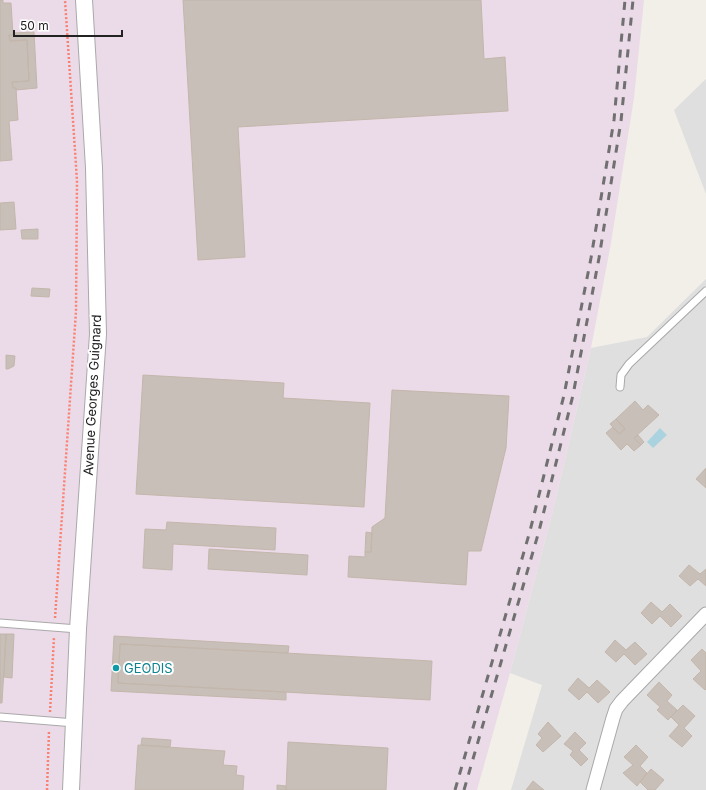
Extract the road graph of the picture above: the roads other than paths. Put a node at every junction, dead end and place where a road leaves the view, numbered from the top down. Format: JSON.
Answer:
{"nodes":[{"id":1,"x":84,"y":0,"type":"edge"},
{"id":2,"x":706,"y":291,"type":"edge"},
{"id":3,"x":620,"y":387,"type":"dead end"},
{"id":4,"x":706,"y":614,"type":"edge"},
{"id":5,"x":0,"y":623,"type":"edge"},
{"id":6,"x":78,"y":629,"type":"junction"},
{"id":7,"x":0,"y":717,"type":"edge"},
{"id":8,"x":74,"y":723,"type":"junction"},
{"id":9,"x":71,"y":790,"type":"edge"},
{"id":10,"x":593,"y":790,"type":"edge"}],
"edges":[{"from":1,"to":6,"type":"street","name":"Avenue Georges Guignard"},
{"from":2,"to":3,"type":"lane"},
{"from":4,"to":10,"type":"street"},
{"from":5,"to":6,"type":"lane"},
{"from":6,"to":8,"type":"street","name":"Avenue Georges Guignard"},
{"from":7,"to":8,"type":"lane"},
{"from":8,"to":9,"type":"street","name":"Avenue Georges Guignard"}]}
